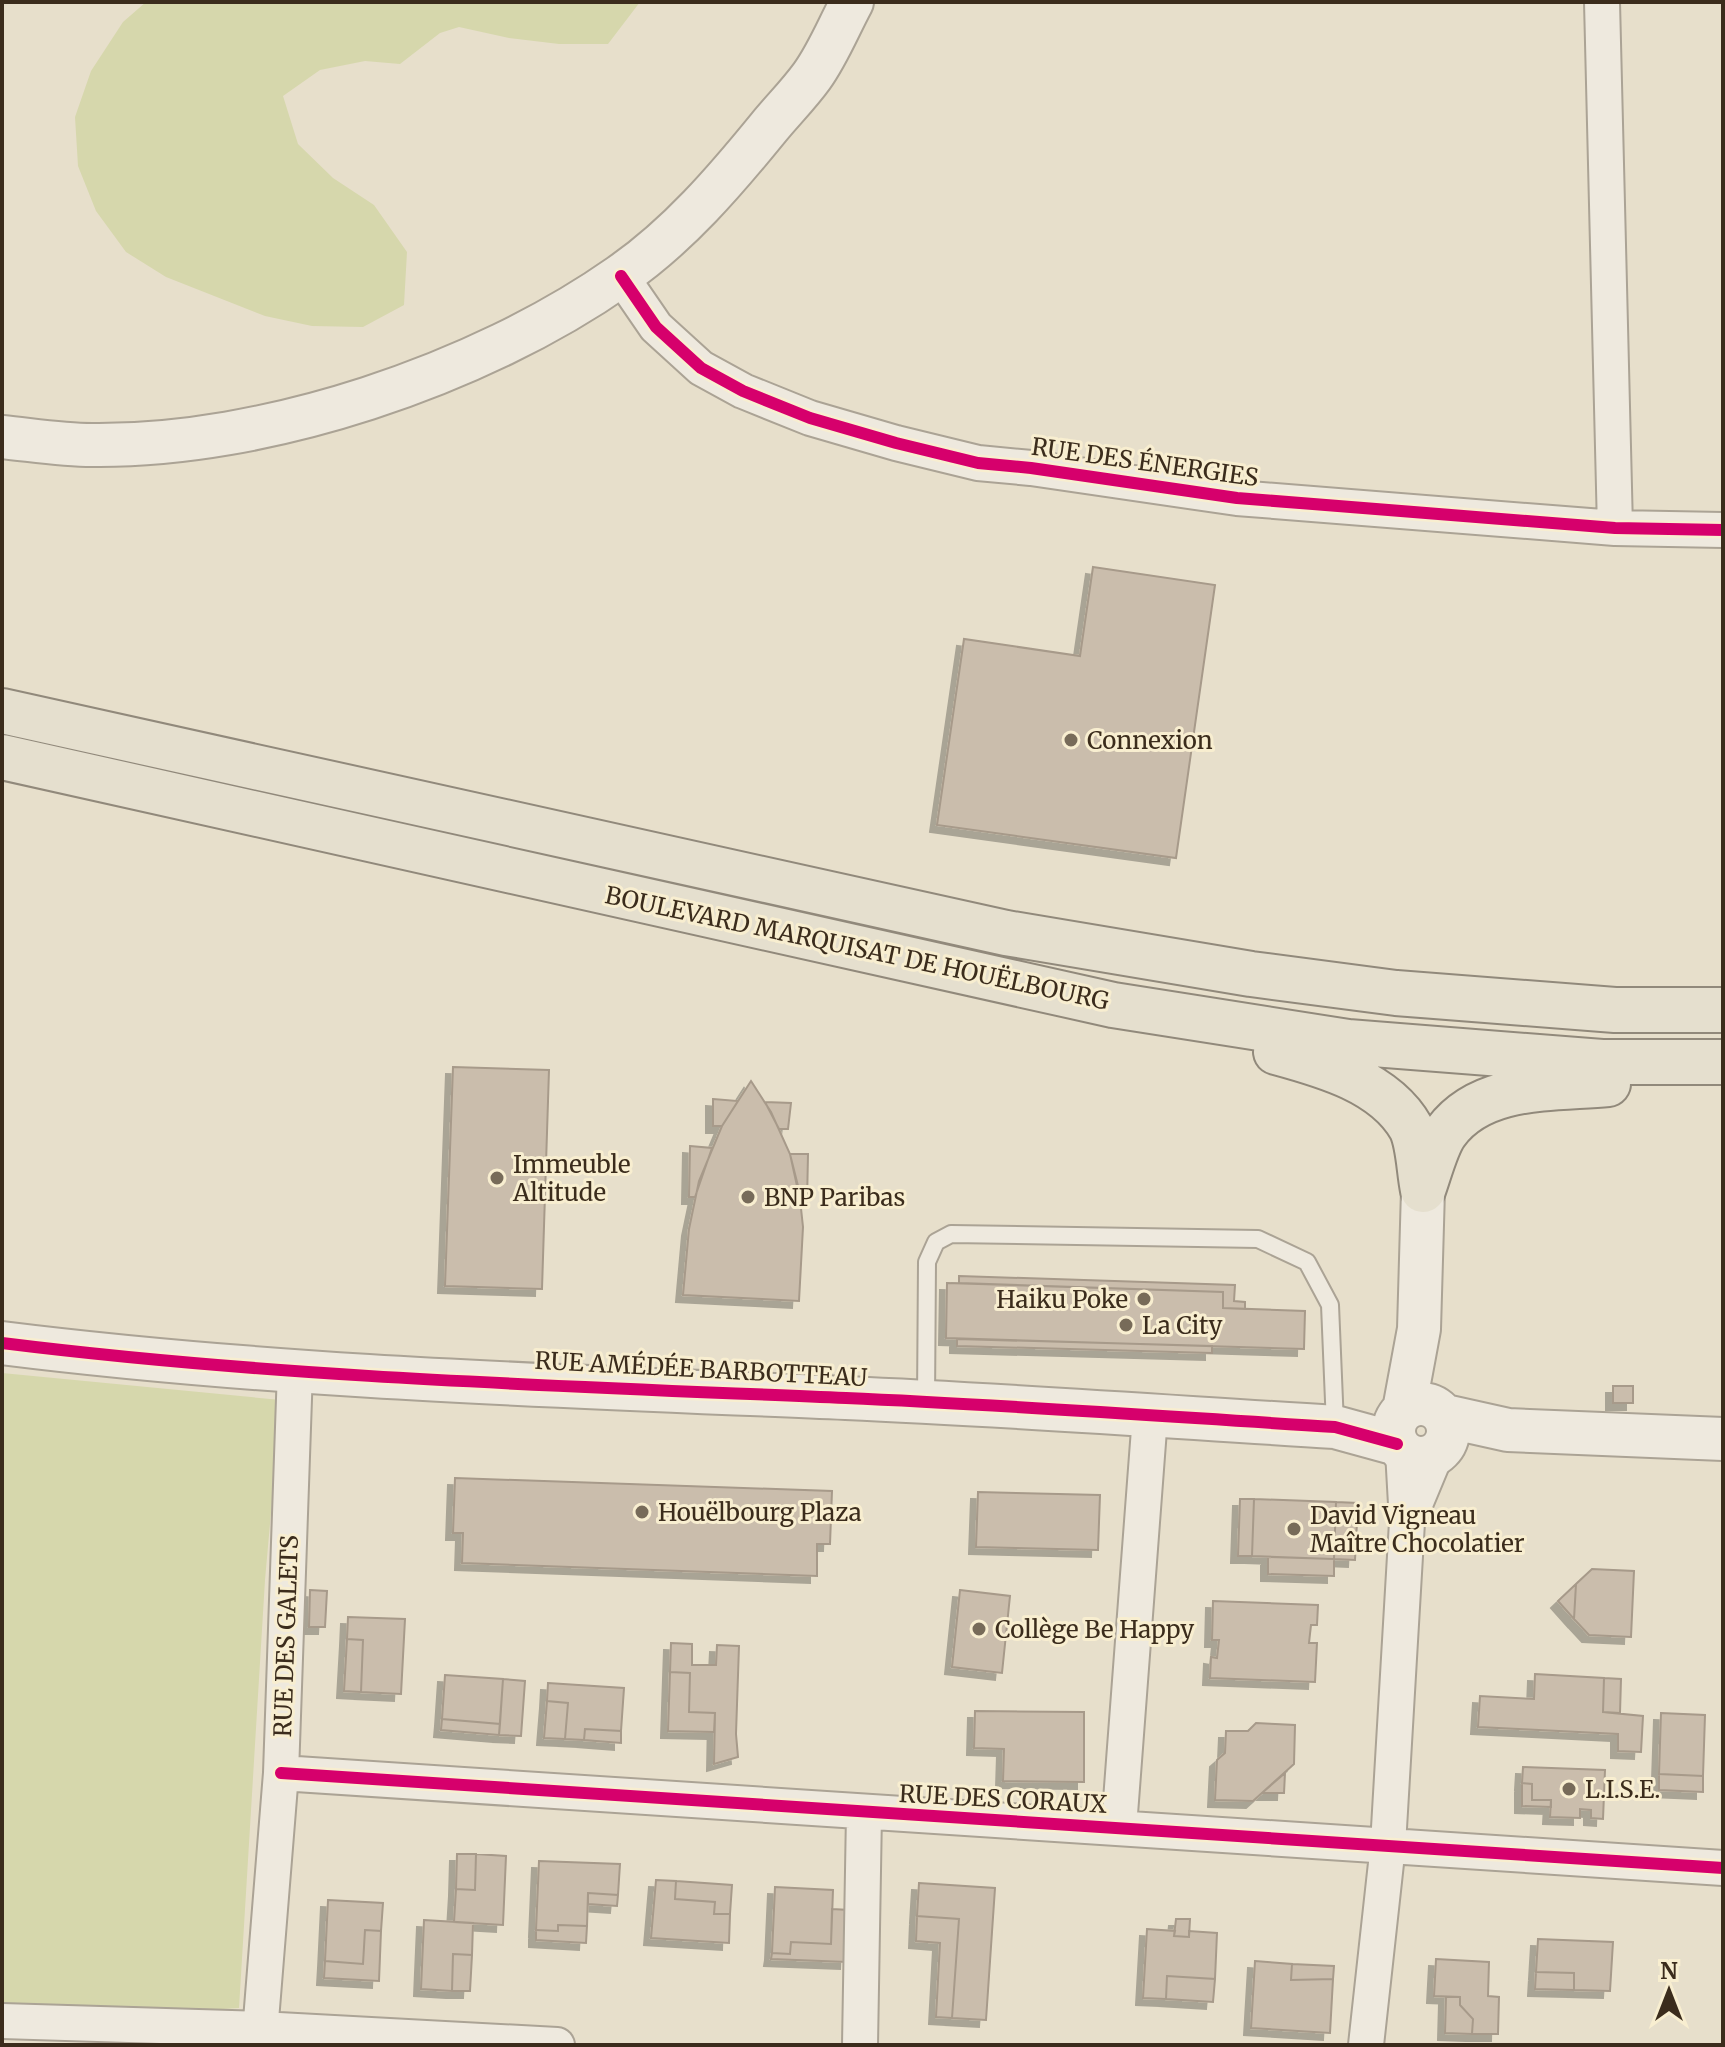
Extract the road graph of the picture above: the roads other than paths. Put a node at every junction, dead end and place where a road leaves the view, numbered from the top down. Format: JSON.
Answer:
{"nodes":[{"id":1,"x":852,"y":2,"type":"edge"},
{"id":2,"x":1602,"y":2,"type":"edge"},
{"id":3,"x":621,"y":276,"type":"junction"},
{"id":4,"x":2,"y":437,"type":"edge"},
{"id":5,"x":1615,"y":528,"type":"junction"},
{"id":6,"x":1723,"y":530,"type":"edge"},
{"id":7,"x":2,"y":711,"type":"edge"},
{"id":8,"x":2,"y":757,"type":"edge"},
{"id":9,"x":1113,"y":1005,"type":"junction"},
{"id":10,"x":1723,"y":1010,"type":"edge"},
{"id":11,"x":1723,"y":1062,"type":"edge"},
{"id":12,"x":1723,"y":1075,"type":"edge"},
{"id":13,"x":1423,"y":1190,"type":"junction"},
{"id":14,"x":2,"y":1343,"type":"edge"},
{"id":15,"x":295,"y":1370,"type":"junction"},
{"id":16,"x":926,"y":1402,"type":"junction"},
{"id":17,"x":1150,"y":1416,"type":"junction"},
{"id":18,"x":1335,"y":1427,"type":"junction"},
{"id":19,"x":1421,"y":1430,"type":"junction"},
{"id":20,"x":1723,"y":1439,"type":"edge"},
{"id":21,"x":281,"y":1773,"type":"junction"},
{"id":22,"x":864,"y":1813,"type":"junction"},
{"id":23,"x":1119,"y":1827,"type":"junction"},
{"id":24,"x":1388,"y":1845,"type":"junction"},
{"id":25,"x":1723,"y":1868,"type":"edge"},
{"id":26,"x":2,"y":2021,"type":"edge"},
{"id":27,"x":260,"y":2037,"type":"edge"},
{"id":28,"x":557,"y":2045,"type":"edge"},
{"id":29,"x":860,"y":2045,"type":"edge"},
{"id":30,"x":1366,"y":2045,"type":"edge"}],
"edges":[{"from":1,"to":3,"type":"street"},
{"from":2,"to":5,"type":"street"},
{"from":3,"to":4,"type":"street"},
{"from":3,"to":5,"type":"street","name":"RUE DES ÉNERGIES"},
{"from":5,"to":6,"type":"street","name":"RUE DES ÉNERGIES"},
{"from":7,"to":10,"type":"main road","name":"BOULEVARD MARQUISAT DE HOUËLBOURG"},
{"from":8,"to":9,"type":"main road","name":"BOULEVARD MARQUISAT DE HOUËLBOURG"},
{"from":9,"to":11,"type":"main road","name":"BOULEVARD MARQUISAT DE HOUËLBOURG"},
{"from":9,"to":13,"type":"main road"},
{"from":12,"to":13,"type":"main road"},
{"from":13,"to":19,"type":"street"},
{"from":14,"to":15,"type":"street","name":"RUE AMÉDÉE BARBOTTEAU"},
{"from":15,"to":16,"type":"street","name":"RUE AMÉDÉE BARBOTTEAU"},
{"from":15,"to":21,"type":"street","name":"RUE DES GALETS"},
{"from":16,"to":17,"type":"street","name":"RUE AMÉDÉE BARBOTTEAU"},
{"from":16,"to":18,"type":"lane"},
{"from":17,"to":18,"type":"street","name":"RUE AMÉDÉE BARBOTTEAU"},
{"from":17,"to":23,"type":"street"},
{"from":18,"to":19,"type":"street","name":"RUE AMÉDÉE BARBOTTEAU"},
{"from":19,"to":20,"type":"street","name":"RUE AMÉDÉE BARBOTTEAU"},
{"from":19,"to":24,"type":"street"},
{"from":21,"to":22,"type":"street","name":"RUE DES CORAUX"},
{"from":21,"to":27,"type":"street","name":"RUE DES GALETS"},
{"from":22,"to":23,"type":"street","name":"RUE DES CORAUX"},
{"from":22,"to":29,"type":"street"},
{"from":23,"to":24,"type":"street","name":"RUE DES CORAUX"},
{"from":24,"to":25,"type":"street","name":"RUE DES CORAUX"},
{"from":24,"to":30,"type":"street"},
{"from":26,"to":27,"type":"street"},
{"from":27,"to":28,"type":"street"}]}
